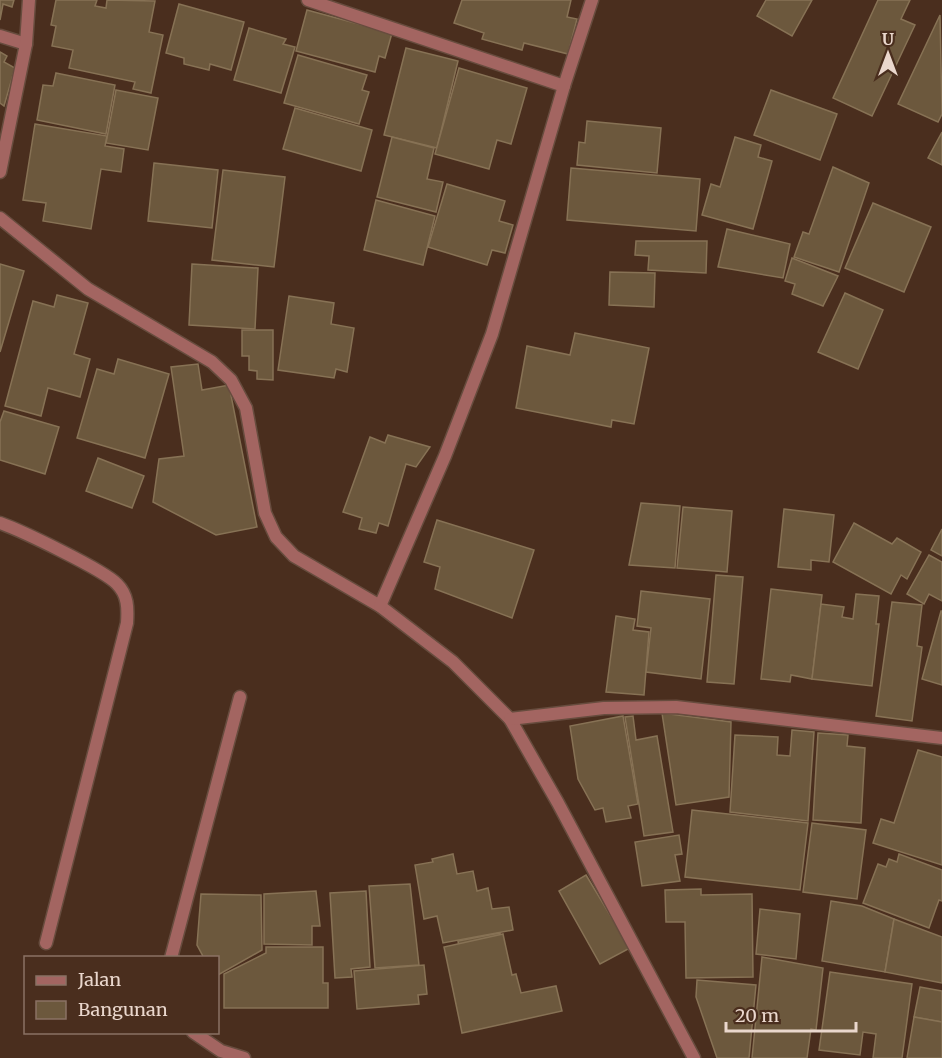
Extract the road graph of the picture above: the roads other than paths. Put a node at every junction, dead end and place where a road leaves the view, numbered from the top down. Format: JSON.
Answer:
{"nodes":[{"id":1,"x":29,"y":0,"type":"edge"},
{"id":2,"x":308,"y":0,"type":"edge"},
{"id":3,"x":592,"y":0,"type":"edge"},
{"id":4,"x":0,"y":36,"type":"edge"},
{"id":5,"x":26,"y":44,"type":"junction"},
{"id":6,"x":564,"y":86,"type":"junction"},
{"id":7,"x":0,"y":172,"type":"edge"},
{"id":8,"x":0,"y":218,"type":"edge"},
{"id":9,"x":0,"y":523,"type":"edge"},
{"id":10,"x":380,"y":606,"type":"junction"},
{"id":11,"x":240,"y":697,"type":"dead end"},
{"id":12,"x":510,"y":719,"type":"junction"},
{"id":13,"x":942,"y":738,"type":"edge"},
{"id":14,"x":46,"y":943,"type":"dead end"},
{"id":15,"x":171,"y":956,"type":"edge"},
{"id":16,"x":196,"y":1034,"type":"edge"},
{"id":17,"x":244,"y":1058,"type":"edge"},
{"id":18,"x":694,"y":1058,"type":"edge"}],
"edges":[{"from":1,"to":5,"type":"street"},
{"from":2,"to":6,"type":"street"},
{"from":3,"to":6,"type":"street"},
{"from":4,"to":5,"type":"street"},
{"from":5,"to":7,"type":"street"},
{"from":6,"to":10,"type":"street"},
{"from":8,"to":10,"type":"street"},
{"from":9,"to":14,"type":"street"},
{"from":10,"to":12,"type":"street"},
{"from":11,"to":15,"type":"street"},
{"from":12,"to":13,"type":"street"},
{"from":12,"to":18,"type":"street"},
{"from":16,"to":17,"type":"street"}]}
